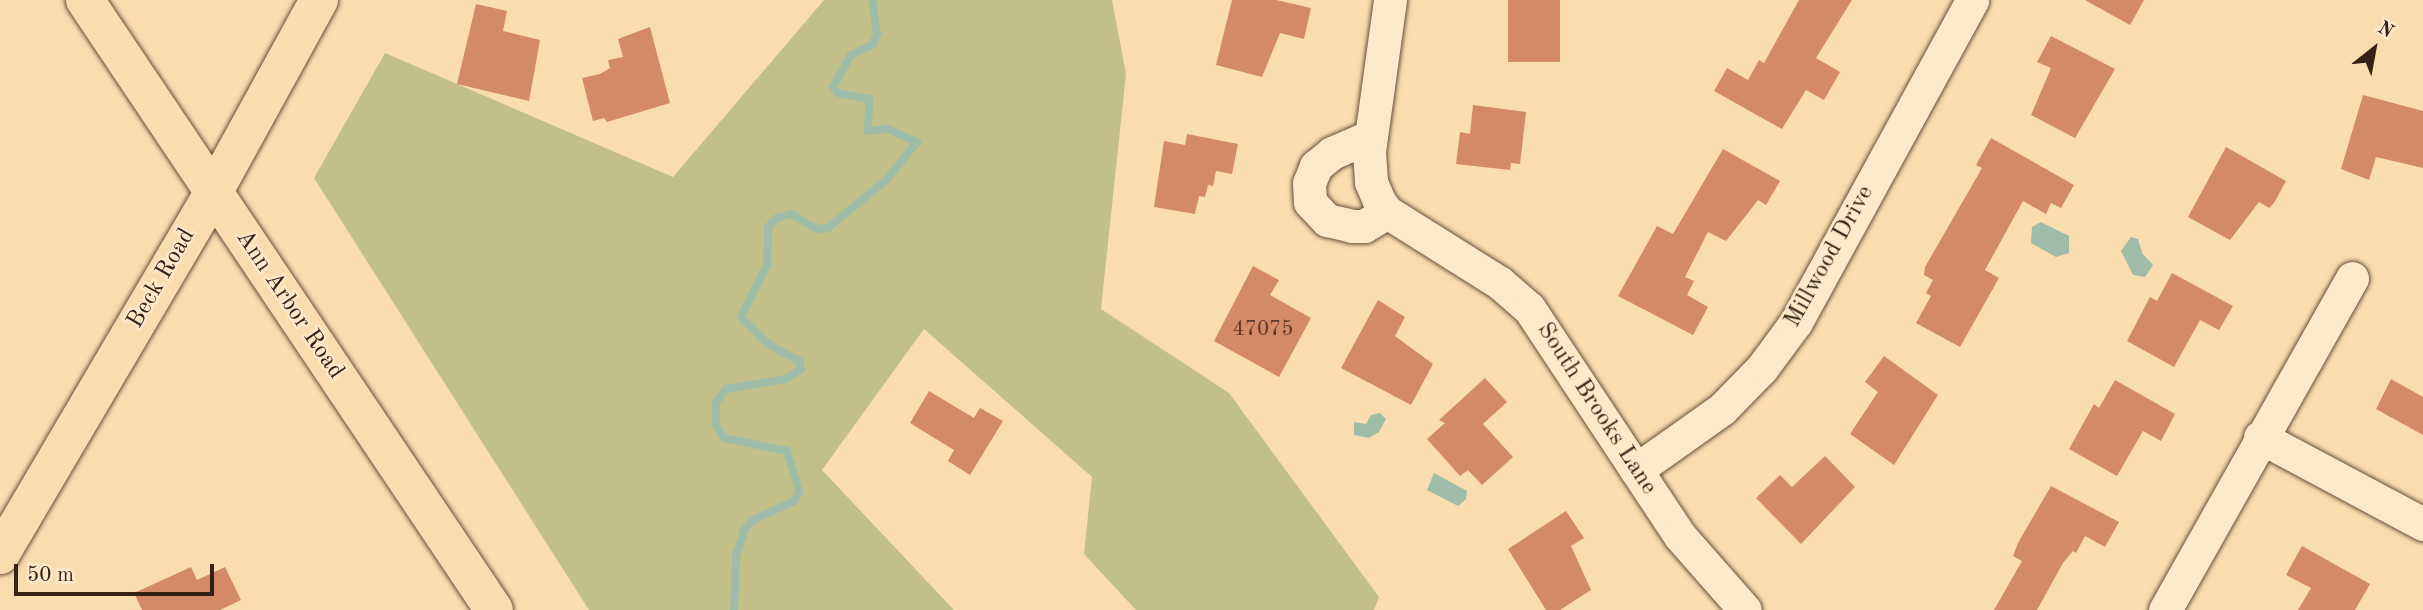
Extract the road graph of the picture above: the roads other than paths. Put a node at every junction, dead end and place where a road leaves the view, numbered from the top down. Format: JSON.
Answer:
{"nodes":[{"id":1,"x":85,"y":0,"type":"edge"},
{"id":2,"x":318,"y":0,"type":"edge"},
{"id":3,"x":1390,"y":0,"type":"edge"},
{"id":4,"x":1972,"y":0,"type":"edge"},
{"id":5,"x":1371,"y":136,"type":"junction"},
{"id":6,"x":213,"y":193,"type":"junction"},
{"id":7,"x":1387,"y":212,"type":"junction"},
{"id":8,"x":2352,"y":278,"type":"dead end"},
{"id":9,"x":2260,"y":437,"type":"junction"},
{"id":10,"x":1636,"y":470,"type":"junction"},
{"id":11,"x":2423,"y":524,"type":"edge"},
{"id":12,"x":0,"y":555,"type":"edge"},
{"id":13,"x":494,"y":610,"type":"edge"},
{"id":14,"x":1745,"y":610,"type":"edge"},
{"id":15,"x":2165,"y":610,"type":"edge"}],
"edges":[{"from":1,"to":6,"type":"main road","name":"Ann Arbor Road"},
{"from":2,"to":6,"type":"main road","name":"Beck Road"},
{"from":3,"to":5,"type":"street"},
{"from":4,"to":10,"type":"street","name":"Millwood Drive"},
{"from":5,"to":7,"type":"street"},
{"from":5,"to":7,"type":"street"},
{"from":6,"to":12,"type":"main road","name":"Beck Road"},
{"from":6,"to":13,"type":"main road","name":"Ann Arbor Road"},
{"from":7,"to":10,"type":"street","name":"South Brooks Lane"},
{"from":8,"to":9,"type":"street"},
{"from":9,"to":11,"type":"street"},
{"from":9,"to":15,"type":"street"},
{"from":10,"to":14,"type":"street","name":"South Brooks Lane"}]}
